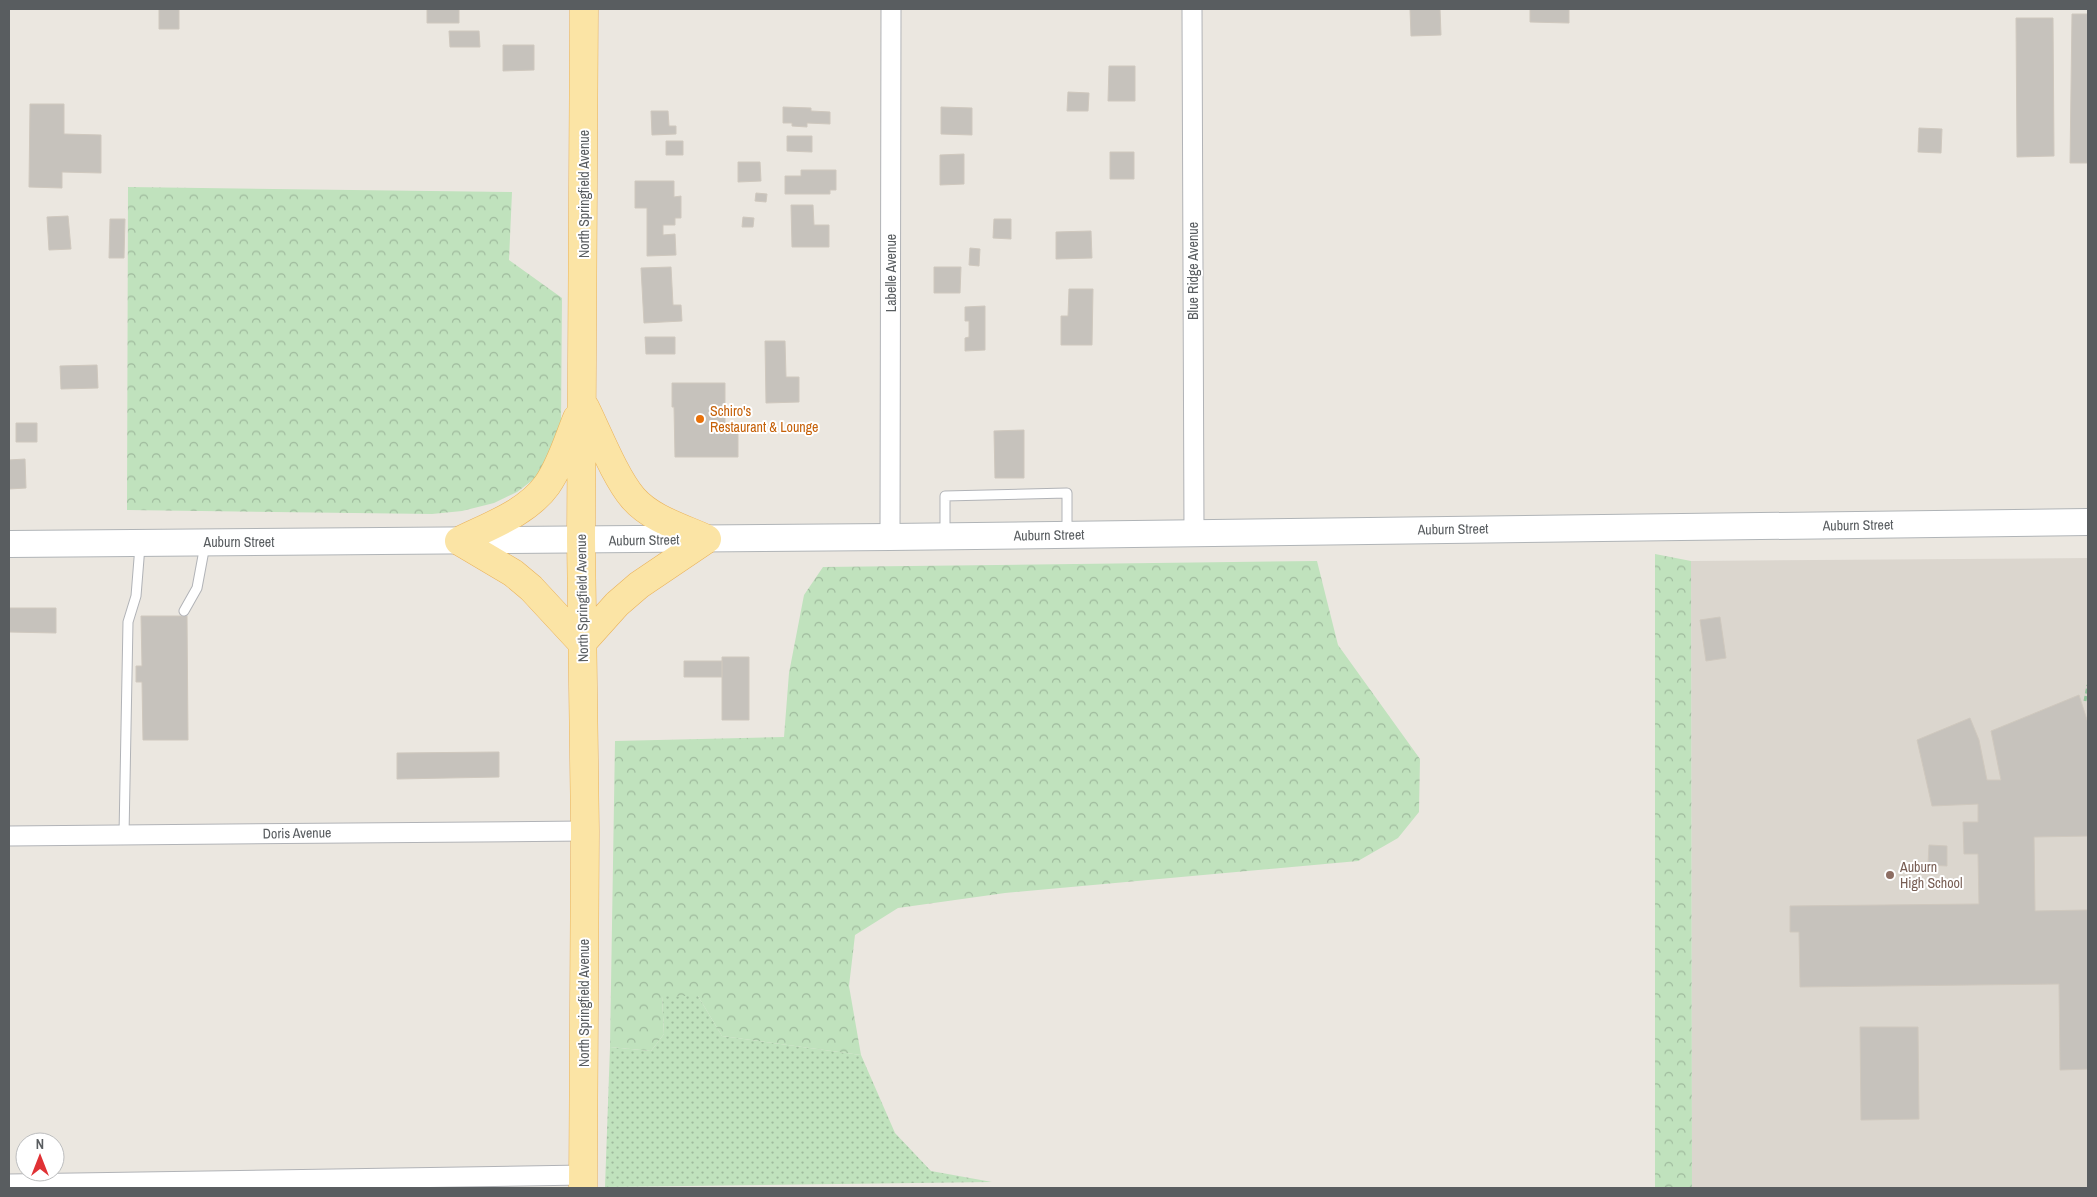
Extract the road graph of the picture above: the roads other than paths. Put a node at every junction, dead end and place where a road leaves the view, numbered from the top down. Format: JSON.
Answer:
{"nodes":[{"id":1,"x":584,"y":9,"type":"edge"},
{"id":2,"x":891,"y":9,"type":"edge"},
{"id":3,"x":1192,"y":9,"type":"edge"},
{"id":4,"x":583,"y":402,"type":"junction"},
{"id":5,"x":2088,"y":522,"type":"edge"},
{"id":6,"x":1194,"y":532,"type":"junction"},
{"id":7,"x":1068,"y":535,"type":"junction"},
{"id":8,"x":945,"y":536,"type":"junction"},
{"id":9,"x":890,"y":537,"type":"junction"},
{"id":10,"x":707,"y":539,"type":"junction"},
{"id":11,"x":581,"y":540,"type":"junction"},
{"id":12,"x":459,"y":541,"type":"junction"},
{"id":13,"x":140,"y":543,"type":"junction"},
{"id":14,"x":205,"y":543,"type":"junction"},
{"id":15,"x":9,"y":544,"type":"edge"},
{"id":16,"x":184,"y":611,"type":"dead end"},
{"id":17,"x":582,"y":643,"type":"junction"},
{"id":18,"x":584,"y":830,"type":"junction"},
{"id":19,"x":124,"y":835,"type":"junction"},
{"id":20,"x":9,"y":836,"type":"edge"},
{"id":21,"x":584,"y":1182,"type":"edge"},
{"id":22,"x":9,"y":1184,"type":"edge"}],
"edges":[{"from":1,"to":4,"type":"main road","name":"North Springfield Avenue"},
{"from":2,"to":9,"type":"street","name":"Labelle Avenue"},
{"from":3,"to":6,"type":"street","name":"Blue Ridge Avenue"},
{"from":4,"to":10,"type":"main road"},
{"from":4,"to":11,"type":"main road","name":"North Springfield Avenue"},
{"from":4,"to":12,"type":"main road"},
{"from":5,"to":6,"type":"main road","name":"Auburn Street"},
{"from":6,"to":7,"type":"main road","name":"Auburn Street"},
{"from":7,"to":8,"type":"main road","name":"Auburn Street"},
{"from":7,"to":8,"type":"lane"},
{"from":8,"to":9,"type":"main road","name":"Auburn Street"},
{"from":9,"to":10,"type":"main road","name":"Auburn Street"},
{"from":10,"to":11,"type":"main road","name":"Auburn Street"},
{"from":10,"to":17,"type":"main road"},
{"from":11,"to":12,"type":"main road","name":"Auburn Street"},
{"from":11,"to":17,"type":"main road","name":"North Springfield Avenue"},
{"from":12,"to":14,"type":"main road","name":"Auburn Street"},
{"from":12,"to":17,"type":"main road"},
{"from":13,"to":14,"type":"main road","name":"Auburn Street"},
{"from":13,"to":15,"type":"main road","name":"Auburn Street"},
{"from":13,"to":19,"type":"lane"},
{"from":14,"to":16,"type":"lane"},
{"from":17,"to":18,"type":"main road","name":"North Springfield Avenue"},
{"from":18,"to":19,"type":"street","name":"Doris Avenue"},
{"from":18,"to":21,"type":"main road","name":"North Springfield Avenue"},
{"from":19,"to":20,"type":"street","name":"Doris Avenue"},
{"from":21,"to":22,"type":"street"}]}
